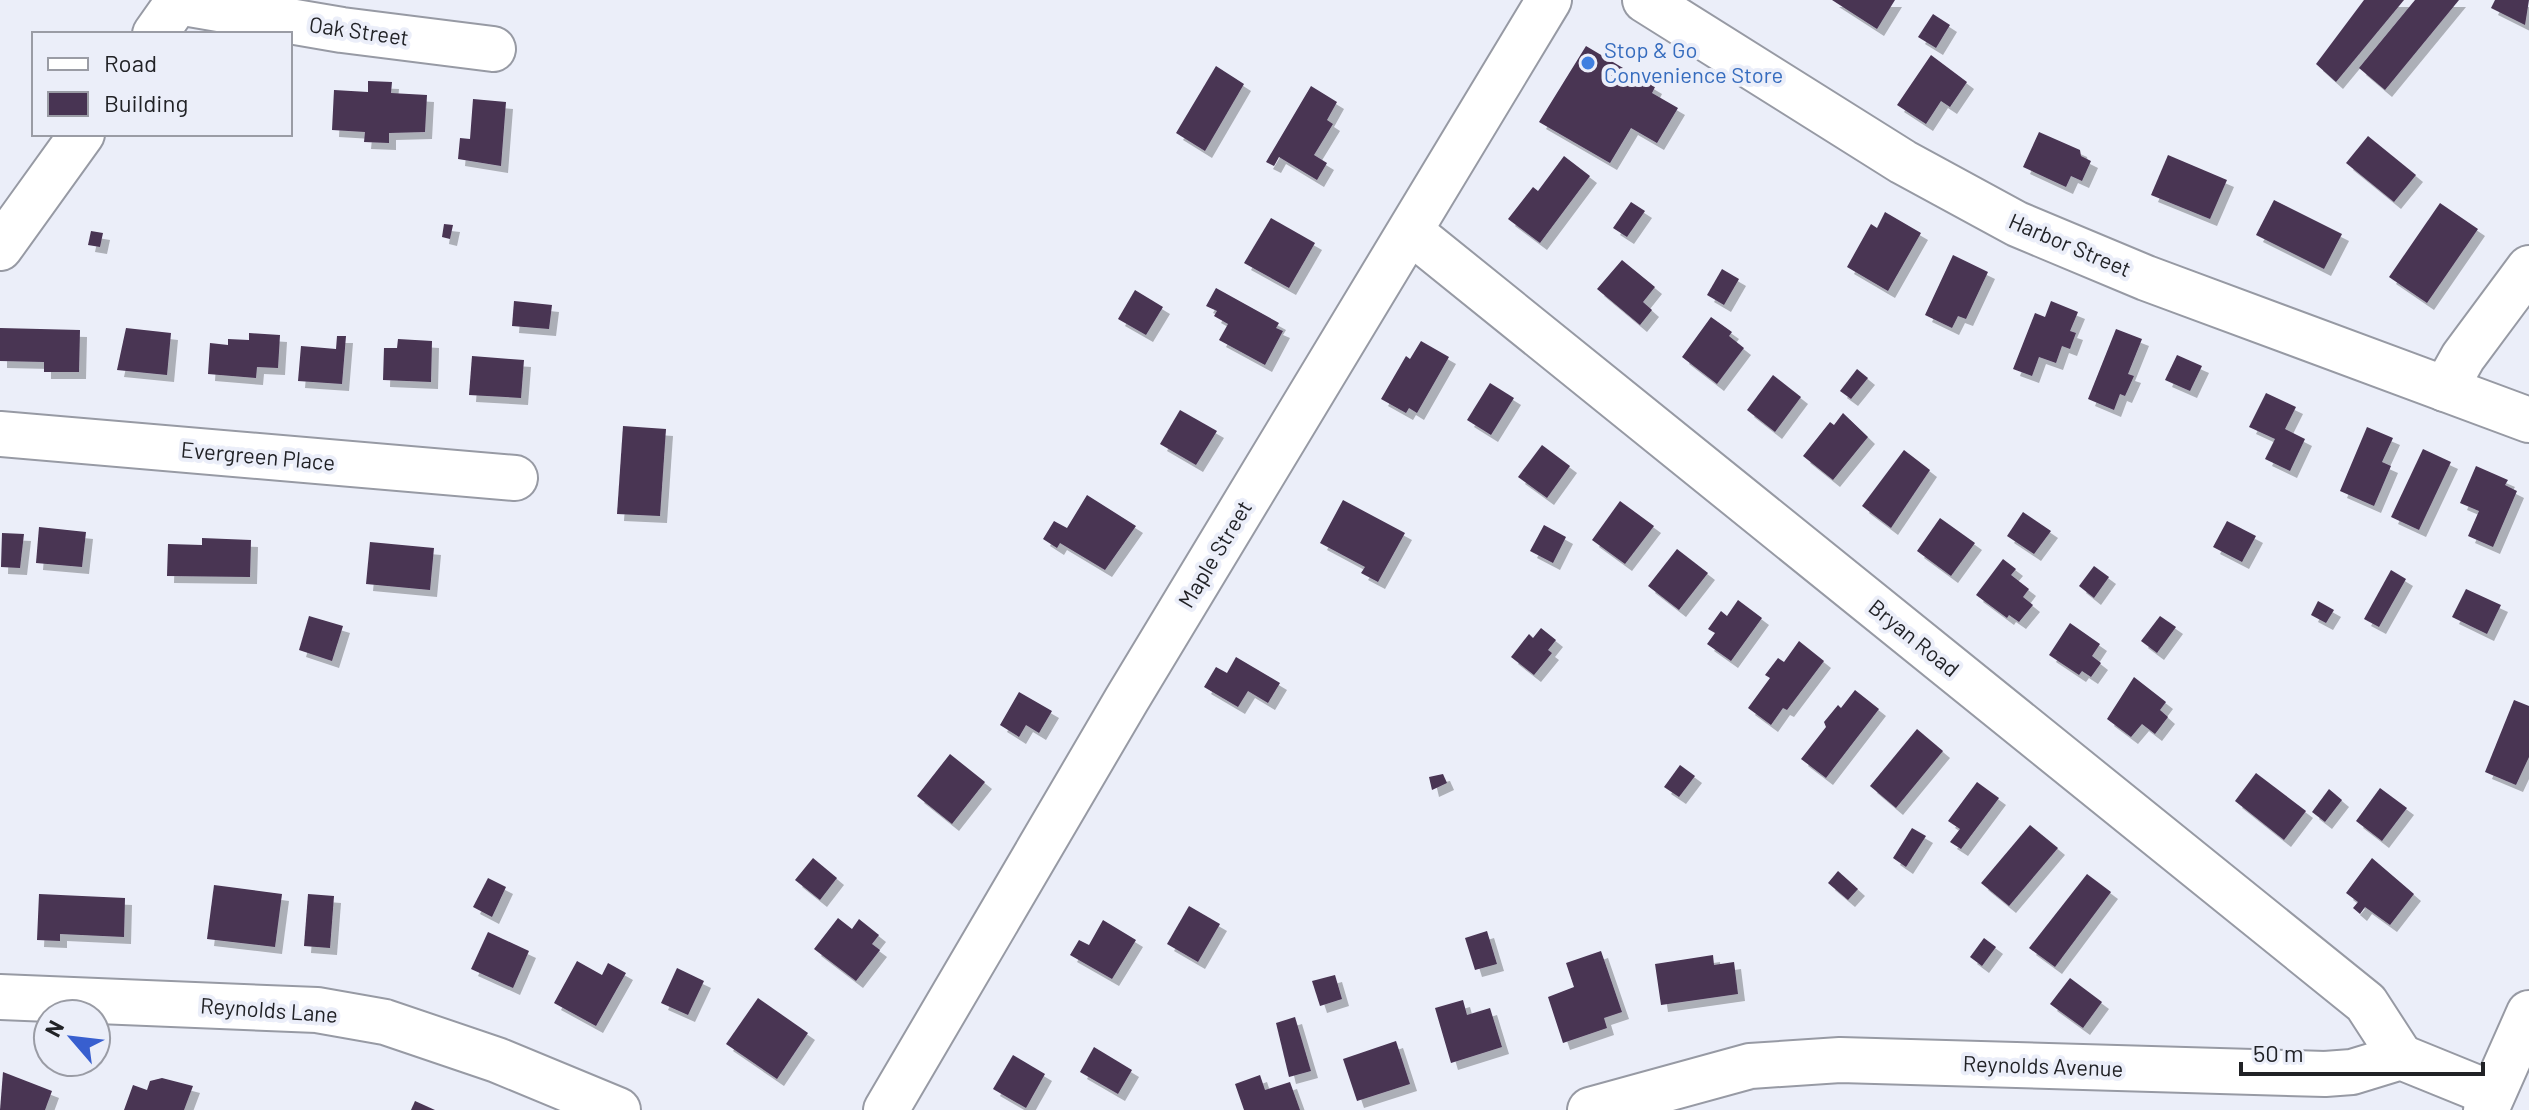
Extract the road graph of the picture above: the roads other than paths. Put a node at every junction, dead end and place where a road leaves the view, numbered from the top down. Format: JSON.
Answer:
{"nodes":[{"id":1,"x":1549,"y":0,"type":"edge"},
{"id":2,"x":1645,"y":0,"type":"edge"},
{"id":3,"x":170,"y":12,"type":"edge"},
{"id":4,"x":493,"y":49,"type":"dead end"},
{"id":5,"x":81,"y":136,"type":"edge"},
{"id":6,"x":1411,"y":232,"type":"junction"},
{"id":7,"x":0,"y":248,"type":"edge"},
{"id":8,"x":2529,"y":268,"type":"edge"},
{"id":9,"x":2445,"y":389,"type":"junction"},
{"id":10,"x":2529,"y":420,"type":"edge"},
{"id":11,"x":0,"y":434,"type":"edge"},
{"id":12,"x":515,"y":478,"type":"dead end"},
{"id":13,"x":0,"y":997,"type":"edge"},
{"id":14,"x":2529,"y":1013,"type":"edge"},
{"id":15,"x":2401,"y":1057,"type":"junction"},
{"id":16,"x":2489,"y":1102,"type":"edge"},
{"id":17,"x":618,"y":1110,"type":"edge"},
{"id":18,"x":886,"y":1110,"type":"edge"},
{"id":19,"x":1590,"y":1110,"type":"edge"}],
"edges":[{"from":1,"to":6,"type":"street","name":"Maple Street"},
{"from":2,"to":9,"type":"street","name":"Harbor Street"},
{"from":3,"to":4,"type":"street","name":"Oak Street"},
{"from":5,"to":7,"type":"street"},
{"from":6,"to":15,"type":"street","name":"Bryan Road"},
{"from":6,"to":18,"type":"street","name":"Maple Street"},
{"from":8,"to":9,"type":"street"},
{"from":9,"to":10,"type":"street","name":"Harbor Street"},
{"from":11,"to":12,"type":"street","name":"Evergreen Place"},
{"from":13,"to":17,"type":"street","name":"Reynolds Lane"},
{"from":14,"to":16,"type":"street"},
{"from":15,"to":16,"type":"street"},
{"from":15,"to":19,"type":"street","name":"Reynolds Avenue"}]}
